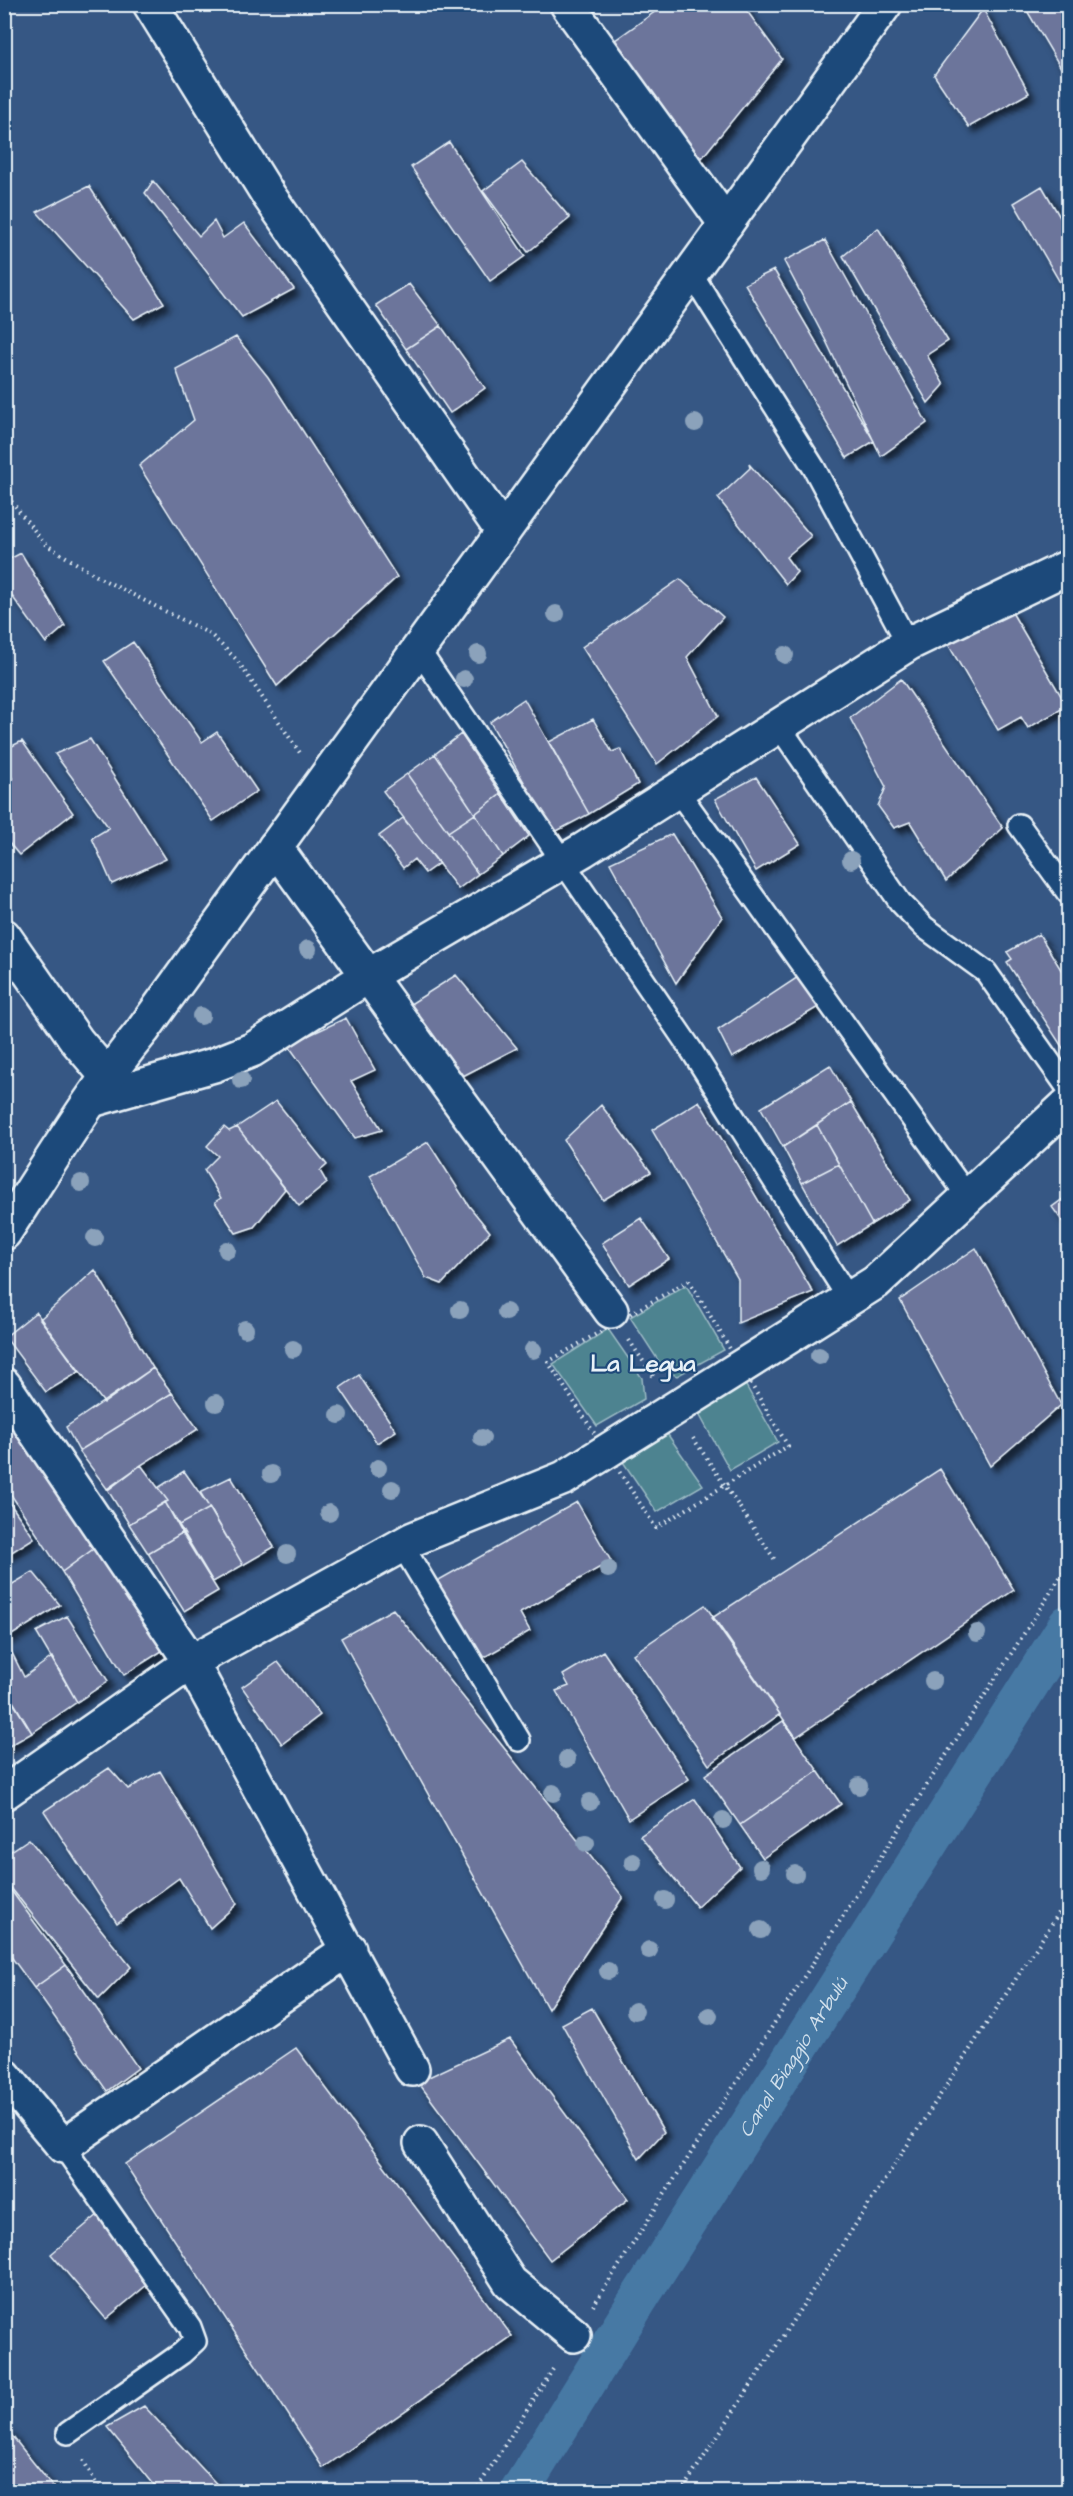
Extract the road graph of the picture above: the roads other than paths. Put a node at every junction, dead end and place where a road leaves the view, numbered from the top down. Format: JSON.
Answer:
{"nodes":[{"id":1,"x":150,"y":4,"type":"edge"},
{"id":2,"x":567,"y":4,"type":"edge"},
{"id":3,"x":885,"y":4,"type":"edge"},
{"id":4,"x":726,"y":224,"type":"junction"},
{"id":5,"x":691,"y":273,"type":"junction"},
{"id":6,"x":503,"y":532,"type":"junction"},
{"id":7,"x":1068,"y":567,"type":"edge"},
{"id":8,"x":908,"y":644,"type":"junction"},
{"id":9,"x":418,"y":649,"type":"junction"},
{"id":10,"x":779,"y":726,"type":"junction"},
{"id":11,"x":677,"y":790,"type":"junction"},
{"id":12,"x":1019,"y":825,"type":"dead end"},
{"id":13,"x":275,"y":847,"type":"junction"},
{"id":14,"x":563,"y":861,"type":"junction"},
{"id":15,"x":1068,"y":893,"type":"edge"},
{"id":16,"x":4,"y":936,"type":"edge"},
{"id":17,"x":368,"y":976,"type":"junction"},
{"id":18,"x":99,"y":1088,"type":"junction"},
{"id":19,"x":1068,"y":1088,"type":"edge"},
{"id":20,"x":1068,"y":1104,"type":"edge"},
{"id":21,"x":968,"y":1197,"type":"junction"},
{"id":22,"x":4,"y":1233,"type":"edge"},
{"id":23,"x":849,"y":1299,"type":"junction"},
{"id":24,"x":611,"y":1311,"type":"dead end"},
{"id":25,"x":4,"y":1385,"type":"edge"},
{"id":26,"x":402,"y":1545,"type":"junction"},
{"id":27,"x":191,"y":1662,"type":"junction"},
{"id":28,"x":519,"y":1740,"type":"dead end"},
{"id":29,"x":4,"y":1793,"type":"edge"},
{"id":30,"x":349,"y":1948,"type":"junction"},
{"id":31,"x":412,"y":2069,"type":"dead end"},
{"id":32,"x":4,"y":2076,"type":"edge"},
{"id":33,"x":421,"y":2143,"type":"dead end"},
{"id":34,"x":63,"y":2146,"type":"junction"},
{"id":35,"x":574,"y":2335,"type":"road end"},
{"id":36,"x":68,"y":2433,"type":"road end"}],
"edges":[{"from":1,"to":6,"type":"street"},
{"from":2,"to":4,"type":"street"},
{"from":3,"to":4,"type":"street"},
{"from":4,"to":5,"type":"street"},
{"from":5,"to":6,"type":"street"},
{"from":5,"to":8,"type":"lane"},
{"from":6,"to":9,"type":"street"},
{"from":7,"to":8,"type":"street"},
{"from":8,"to":10,"type":"street"},
{"from":9,"to":13,"type":"street"},
{"from":9,"to":14,"type":"lane"},
{"from":10,"to":11,"type":"street"},
{"from":10,"to":19,"type":"lane"},
{"from":11,"to":14,"type":"street"},
{"from":11,"to":21,"type":"lane"},
{"from":12,"to":15,"type":"lane"},
{"from":13,"to":17,"type":"street"},
{"from":13,"to":18,"type":"street"},
{"from":14,"to":17,"type":"street"},
{"from":14,"to":23,"type":"lane"},
{"from":16,"to":18,"type":"street"},
{"from":17,"to":18,"type":"street"},
{"from":17,"to":24,"type":"street"},
{"from":18,"to":22,"type":"street"},
{"from":20,"to":21,"type":"street"},
{"from":21,"to":23,"type":"street"},
{"from":23,"to":26,"type":"street"},
{"from":25,"to":27,"type":"street"},
{"from":26,"to":27,"type":"street"},
{"from":26,"to":28,"type":"lane"},
{"from":27,"to":29,"type":"street"},
{"from":27,"to":30,"type":"street"},
{"from":30,"to":31,"type":"street"},
{"from":30,"to":34,"type":"street"},
{"from":32,"to":34,"type":"street"},
{"from":33,"to":35,"type":"street"},
{"from":34,"to":36,"type":"lane"}]}
